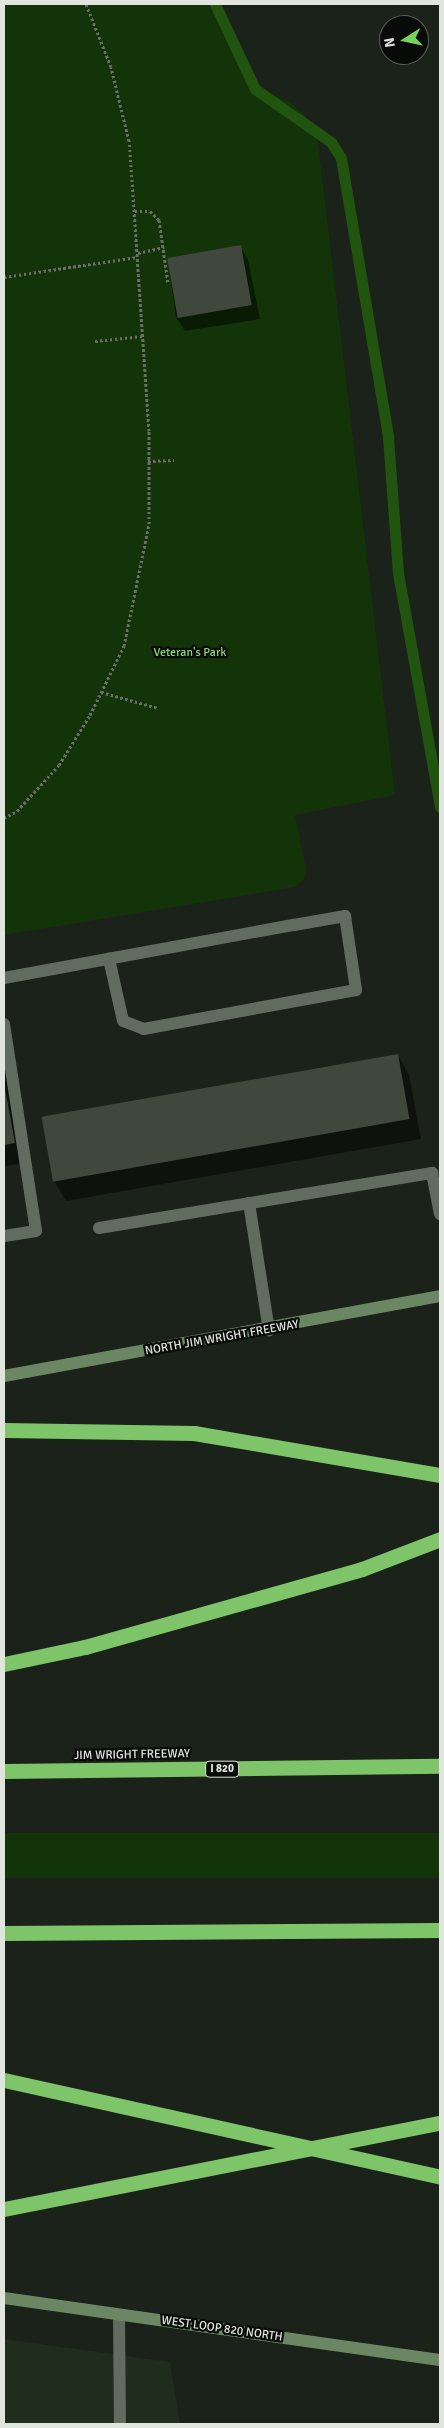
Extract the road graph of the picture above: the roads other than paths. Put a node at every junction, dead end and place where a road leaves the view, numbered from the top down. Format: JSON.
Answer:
{"nodes":[{"id":1,"x":109,"y":959,"type":"junction"},
{"id":2,"x":4,"y":978,"type":"edge"},
{"id":3,"x":4,"y":1024,"type":"edge"},
{"id":4,"x":249,"y":1203,"type":"junction"},
{"id":5,"x":440,"y":1214,"type":"edge"},
{"id":6,"x":99,"y":1228,"type":"dead end"},
{"id":7,"x":4,"y":1236,"type":"edge"},
{"id":8,"x":440,"y":1296,"type":"edge"},
{"id":9,"x":269,"y":1330,"type":"junction"},
{"id":10,"x":4,"y":1376,"type":"edge"},
{"id":11,"x":4,"y":1430,"type":"edge"},
{"id":12,"x":440,"y":1475,"type":"edge"},
{"id":13,"x":440,"y":1539,"type":"edge"},
{"id":14,"x":4,"y":1664,"type":"edge"},
{"id":15,"x":440,"y":1766,"type":"edge"},
{"id":16,"x":4,"y":1771,"type":"edge"},
{"id":17,"x":440,"y":1930,"type":"edge"},
{"id":18,"x":4,"y":1933,"type":"edge"},
{"id":19,"x":4,"y":2080,"type":"edge"},
{"id":20,"x":440,"y":2123,"type":"edge"},
{"id":21,"x":440,"y":2177,"type":"edge"},
{"id":22,"x":4,"y":2209,"type":"edge"},
{"id":23,"x":4,"y":2298,"type":"edge"},
{"id":24,"x":119,"y":2315,"type":"junction"},
{"id":25,"x":440,"y":2360,"type":"edge"},
{"id":26,"x":120,"y":2424,"type":"edge"}],
"edges":[{"from":1,"to":1,"type":"lane"},
{"from":1,"to":2,"type":"lane"},
{"from":3,"to":7,"type":"lane"},
{"from":4,"to":5,"type":"lane"},
{"from":4,"to":6,"type":"lane"},
{"from":4,"to":9,"type":"lane"},
{"from":8,"to":9,"type":"main road","name":"NORTH JIM WRIGHT FREEWAY"},
{"from":9,"to":10,"type":"main road","name":"NORTH JIM WRIGHT FREEWAY"},
{"from":11,"to":12,"type":"highway"},
{"from":13,"to":14,"type":"highway"},
{"from":15,"to":16,"type":"highway","name":"JIM WRIGHT FREEWAY","number":"I 820"},
{"from":17,"to":18,"type":"highway"},
{"from":19,"to":21,"type":"highway"},
{"from":20,"to":22,"type":"highway"},
{"from":23,"to":24,"type":"main road","name":"WEST LOOP 820 NORTH"},
{"from":24,"to":25,"type":"main road","name":"WEST LOOP 820 NORTH"},
{"from":24,"to":26,"type":"lane"}]}
